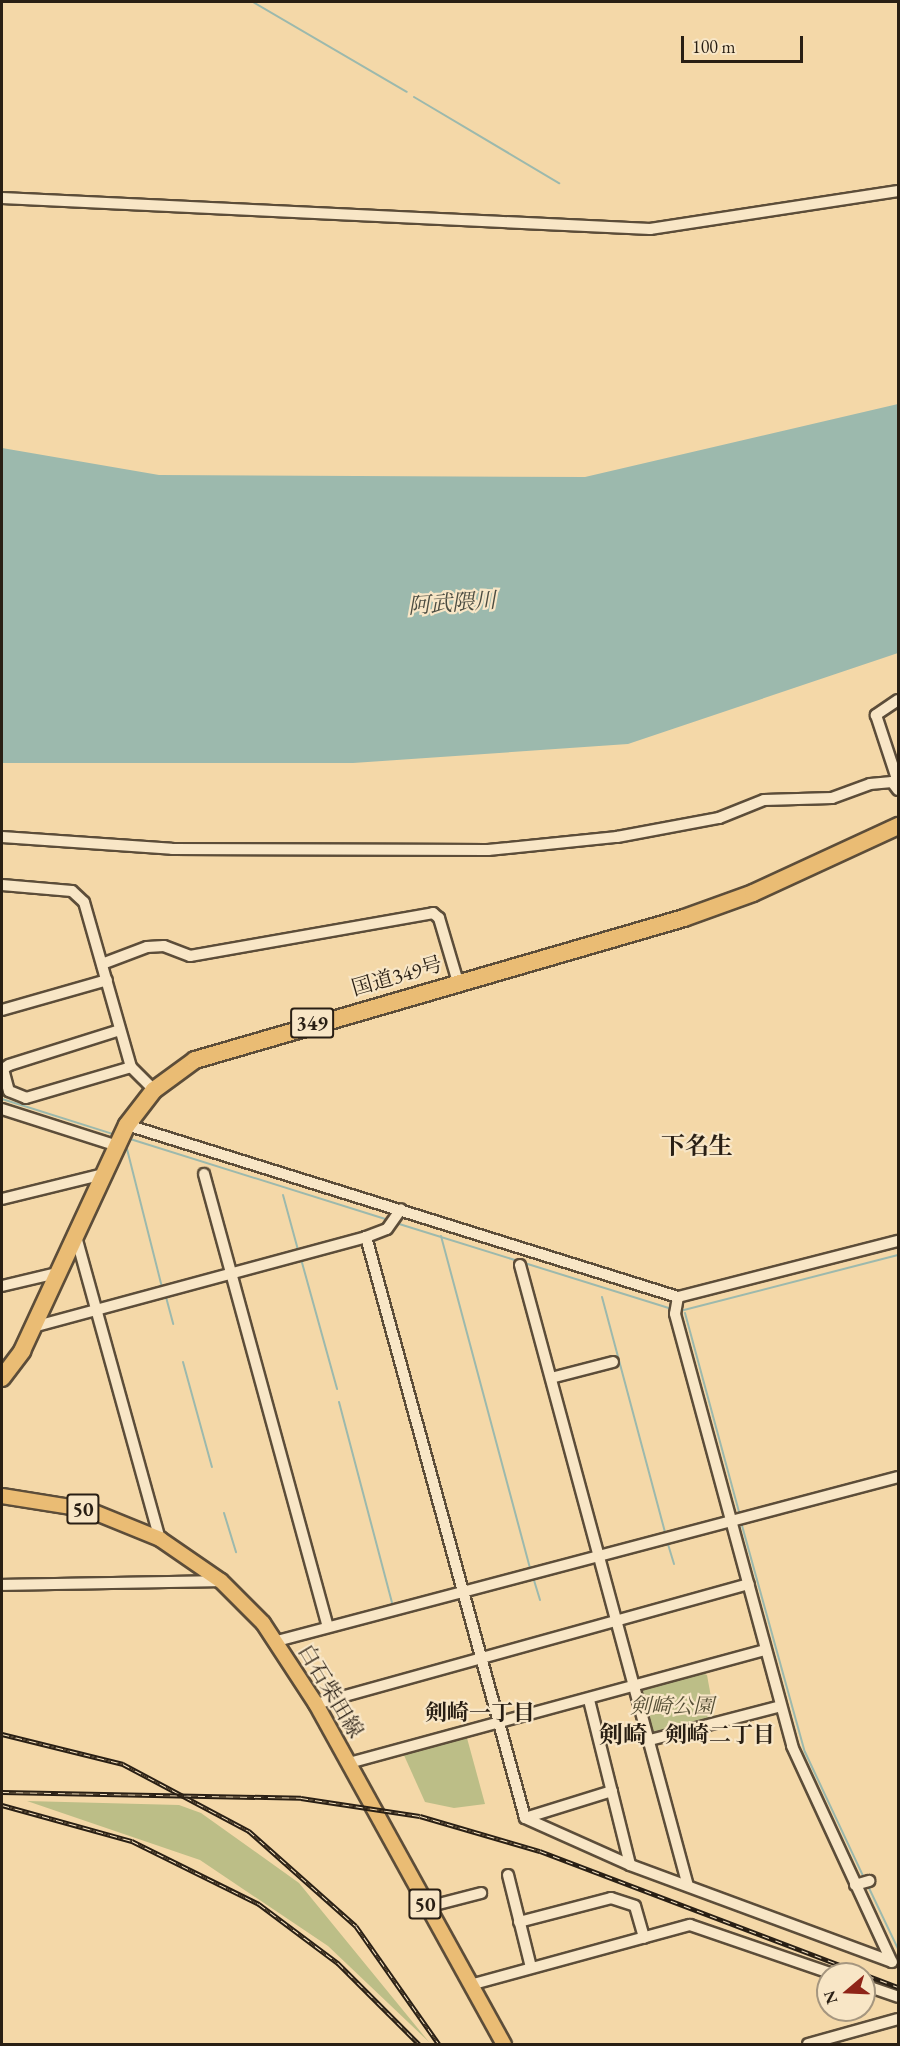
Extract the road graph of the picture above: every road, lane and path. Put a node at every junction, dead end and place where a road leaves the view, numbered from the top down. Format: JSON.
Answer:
{"nodes":[{"id":1,"x":898,"y":191,"type":"edge"},
{"id":2,"x":2,"y":198,"type":"edge"},
{"id":3,"x":898,"y":700,"type":"edge"},
{"id":4,"x":898,"y":782,"type":"edge"},
{"id":5,"x":898,"y":790,"type":"edge"},
{"id":6,"x":898,"y":826,"type":"edge"},
{"id":7,"x":2,"y":837,"type":"edge"},
{"id":8,"x":2,"y":885,"type":"edge"},
{"id":9,"x":102,"y":964,"type":"junction"},
{"id":10,"x":106,"y":980,"type":"junction"},
{"id":11,"x":458,"y":982,"type":"junction"},
{"id":12,"x":2,"y":1010,"type":"edge"},
{"id":13,"x":120,"y":1030,"type":"junction"},
{"id":14,"x":131,"y":1067,"type":"junction"},
{"id":15,"x":154,"y":1090,"type":"junction"},
{"id":16,"x":2,"y":1109,"type":"edge"},
{"id":17,"x":121,"y":1135,"type":"junction"},
{"id":18,"x":204,"y":1174,"type":"dead end"},
{"id":19,"x":100,"y":1175,"type":"junction"},
{"id":20,"x":2,"y":1199,"type":"edge"},
{"id":21,"x":400,"y":1211,"type":"junction"},
{"id":22,"x":74,"y":1233,"type":"junction"},
{"id":23,"x":366,"y":1237,"type":"junction"},
{"id":24,"x":898,"y":1241,"type":"edge"},
{"id":25,"x":520,"y":1265,"type":"dead end"},
{"id":26,"x":57,"y":1273,"type":"junction"},
{"id":27,"x":230,"y":1273,"type":"junction"},
{"id":28,"x":2,"y":1286,"type":"edge"},
{"id":29,"x":678,"y":1299,"type":"junction"},
{"id":30,"x":97,"y":1311,"type":"junction"},
{"id":31,"x":33,"y":1327,"type":"junction"},
{"id":32,"x":613,"y":1362,"type":"dead end"},
{"id":33,"x":2,"y":1378,"type":"edge"},
{"id":34,"x":551,"y":1378,"type":"junction"},
{"id":35,"x":898,"y":1477,"type":"edge"},
{"id":36,"x":2,"y":1496,"type":"edge"},
{"id":37,"x":736,"y":1518,"type":"junction"},
{"id":38,"x":160,"y":1539,"type":"junction"},
{"id":39,"x":599,"y":1554,"type":"junction"},
{"id":40,"x":221,"y":1581,"type":"junction"},
{"id":41,"x":749,"y":1584,"type":"junction"},
{"id":42,"x":2,"y":1585,"type":"edge"},
{"id":43,"x":464,"y":1591,"type":"junction"},
{"id":44,"x":616,"y":1619,"type":"junction"},
{"id":45,"x":328,"y":1626,"type":"junction"},
{"id":46,"x":277,"y":1641,"type":"junction"},
{"id":47,"x":764,"y":1650,"type":"junction"},
{"id":48,"x":481,"y":1657,"type":"junction"},
{"id":49,"x":634,"y":1686,"type":"junction"},
{"id":50,"x":589,"y":1700,"type":"junction"},
{"id":51,"x":316,"y":1704,"type":"junction"},
{"id":52,"x":781,"y":1706,"type":"junction"},
{"id":53,"x":498,"y":1723,"type":"junction"},
{"id":54,"x":650,"y":1740,"type":"junction"},
{"id":55,"x":349,"y":1763,"type":"junction"},
{"id":56,"x":612,"y":1791,"type":"junction"},
{"id":57,"x":525,"y":1818,"type":"junction"},
{"id":58,"x":630,"y":1864,"type":"junction"},
{"id":59,"x":508,"y":1875,"type":"dead end"},
{"id":60,"x":869,"y":1881,"type":"dead end"},
{"id":61,"x":855,"y":1885,"type":"junction"},
{"id":62,"x":688,"y":1886,"type":"junction"},
{"id":63,"x":481,"y":1893,"type":"dead end"},
{"id":64,"x":427,"y":1907,"type":"junction"},
{"id":65,"x":519,"y":1922,"type":"junction"},
{"id":66,"x":644,"y":1938,"type":"junction"},
{"id":67,"x":531,"y":1967,"type":"junction"},
{"id":68,"x":816,"y":1968,"type":"edge"},
{"id":69,"x":471,"y":1985,"type":"junction"},
{"id":70,"x":876,"y":1989,"type":"edge"},
{"id":71,"x":898,"y":1997,"type":"edge"},
{"id":72,"x":898,"y":2019,"type":"edge"},
{"id":73,"x":504,"y":2044,"type":"edge"},
{"id":74,"x":808,"y":2044,"type":"edge"}],
"edges":[{"from":1,"to":2,"type":"street"},
{"from":3,"to":4,"type":"street"},
{"from":5,"to":7,"type":"street"},
{"from":6,"to":11,"type":"highway","name":"国道349号","number":"349"},
{"from":8,"to":9,"type":"street"},
{"from":9,"to":10,"type":"street"},
{"from":9,"to":11,"type":"street"},
{"from":10,"to":12,"type":"street"},
{"from":10,"to":13,"type":"street"},
{"from":11,"to":15,"type":"highway","name":"国道349号","number":"349"},
{"from":13,"to":14,"type":"street"},
{"from":13,"to":14,"type":"street"},
{"from":14,"to":15,"type":"street"},
{"from":15,"to":17,"type":"highway","name":"国道349号","number":"349"},
{"from":16,"to":17,"type":"street"},
{"from":17,"to":19,"type":"highway","name":"国道349号","number":"349"},
{"from":17,"to":21,"type":"street"},
{"from":18,"to":27,"type":"street"},
{"from":19,"to":20,"type":"street"},
{"from":19,"to":22,"type":"highway","name":"国道349号","number":"349"},
{"from":21,"to":23,"type":"street"},
{"from":21,"to":29,"type":"street"},
{"from":22,"to":26,"type":"highway","name":"国道349号","number":"349"},
{"from":22,"to":30,"type":"street"},
{"from":23,"to":27,"type":"street"},
{"from":23,"to":43,"type":"street"},
{"from":24,"to":29,"type":"street"},
{"from":25,"to":34,"type":"street"},
{"from":26,"to":28,"type":"street"},
{"from":26,"to":31,"type":"highway","name":"国道349号","number":"349"},
{"from":27,"to":30,"type":"street"},
{"from":27,"to":45,"type":"street"},
{"from":29,"to":37,"type":"street"},
{"from":30,"to":31,"type":"street"},
{"from":30,"to":38,"type":"street"},
{"from":31,"to":33,"type":"highway","name":"国道349号","number":"349"},
{"from":32,"to":34,"type":"street"},
{"from":34,"to":39,"type":"street"},
{"from":35,"to":37,"type":"street"},
{"from":36,"to":38,"type":"main road","name":"白石柴田線","number":"50"},
{"from":37,"to":39,"type":"street"},
{"from":37,"to":41,"type":"street"},
{"from":38,"to":40,"type":"main road","name":"白石柴田線","number":"50"},
{"from":39,"to":43,"type":"street"},
{"from":39,"to":44,"type":"street"},
{"from":40,"to":42,"type":"street"},
{"from":40,"to":46,"type":"main road","name":"白石柴田線","number":"50"},
{"from":41,"to":44,"type":"street"},
{"from":41,"to":47,"type":"street"},
{"from":43,"to":45,"type":"street"},
{"from":43,"to":48,"type":"street"},
{"from":44,"to":48,"type":"street"},
{"from":44,"to":49,"type":"street"},
{"from":45,"to":46,"type":"street"},
{"from":46,"to":51,"type":"main road","name":"白石柴田線","number":"50"},
{"from":47,"to":49,"type":"street"},
{"from":47,"to":52,"type":"street"},
{"from":48,"to":51,"type":"street"},
{"from":48,"to":53,"type":"street"},
{"from":49,"to":50,"type":"street"},
{"from":49,"to":54,"type":"street"},
{"from":50,"to":53,"type":"street"},
{"from":50,"to":56,"type":"street"},
{"from":51,"to":55,"type":"main road","name":"白石柴田線","number":"50"},
{"from":52,"to":54,"type":"street"},
{"from":52,"to":61,"type":"street"},
{"from":53,"to":55,"type":"street"},
{"from":53,"to":57,"type":"street"},
{"from":54,"to":62,"type":"street"},
{"from":55,"to":64,"type":"main road","name":"白石柴田線","number":"50"},
{"from":56,"to":57,"type":"street"},
{"from":56,"to":58,"type":"street"},
{"from":57,"to":58,"type":"street"},
{"from":58,"to":62,"type":"street"},
{"from":59,"to":65,"type":"street"},
{"from":60,"to":61,"type":"street"},
{"from":61,"to":62,"type":"street"},
{"from":63,"to":64,"type":"street"},
{"from":64,"to":69,"type":"main road","name":"白石柴田線","number":"50"},
{"from":65,"to":66,"type":"street"},
{"from":65,"to":67,"type":"street"},
{"from":66,"to":67,"type":"street"},
{"from":66,"to":68,"type":"street"},
{"from":67,"to":69,"type":"street"},
{"from":69,"to":73,"type":"main road","name":"白石柴田線","number":"50"},
{"from":70,"to":71,"type":"street"},
{"from":72,"to":74,"type":"street"}]}
